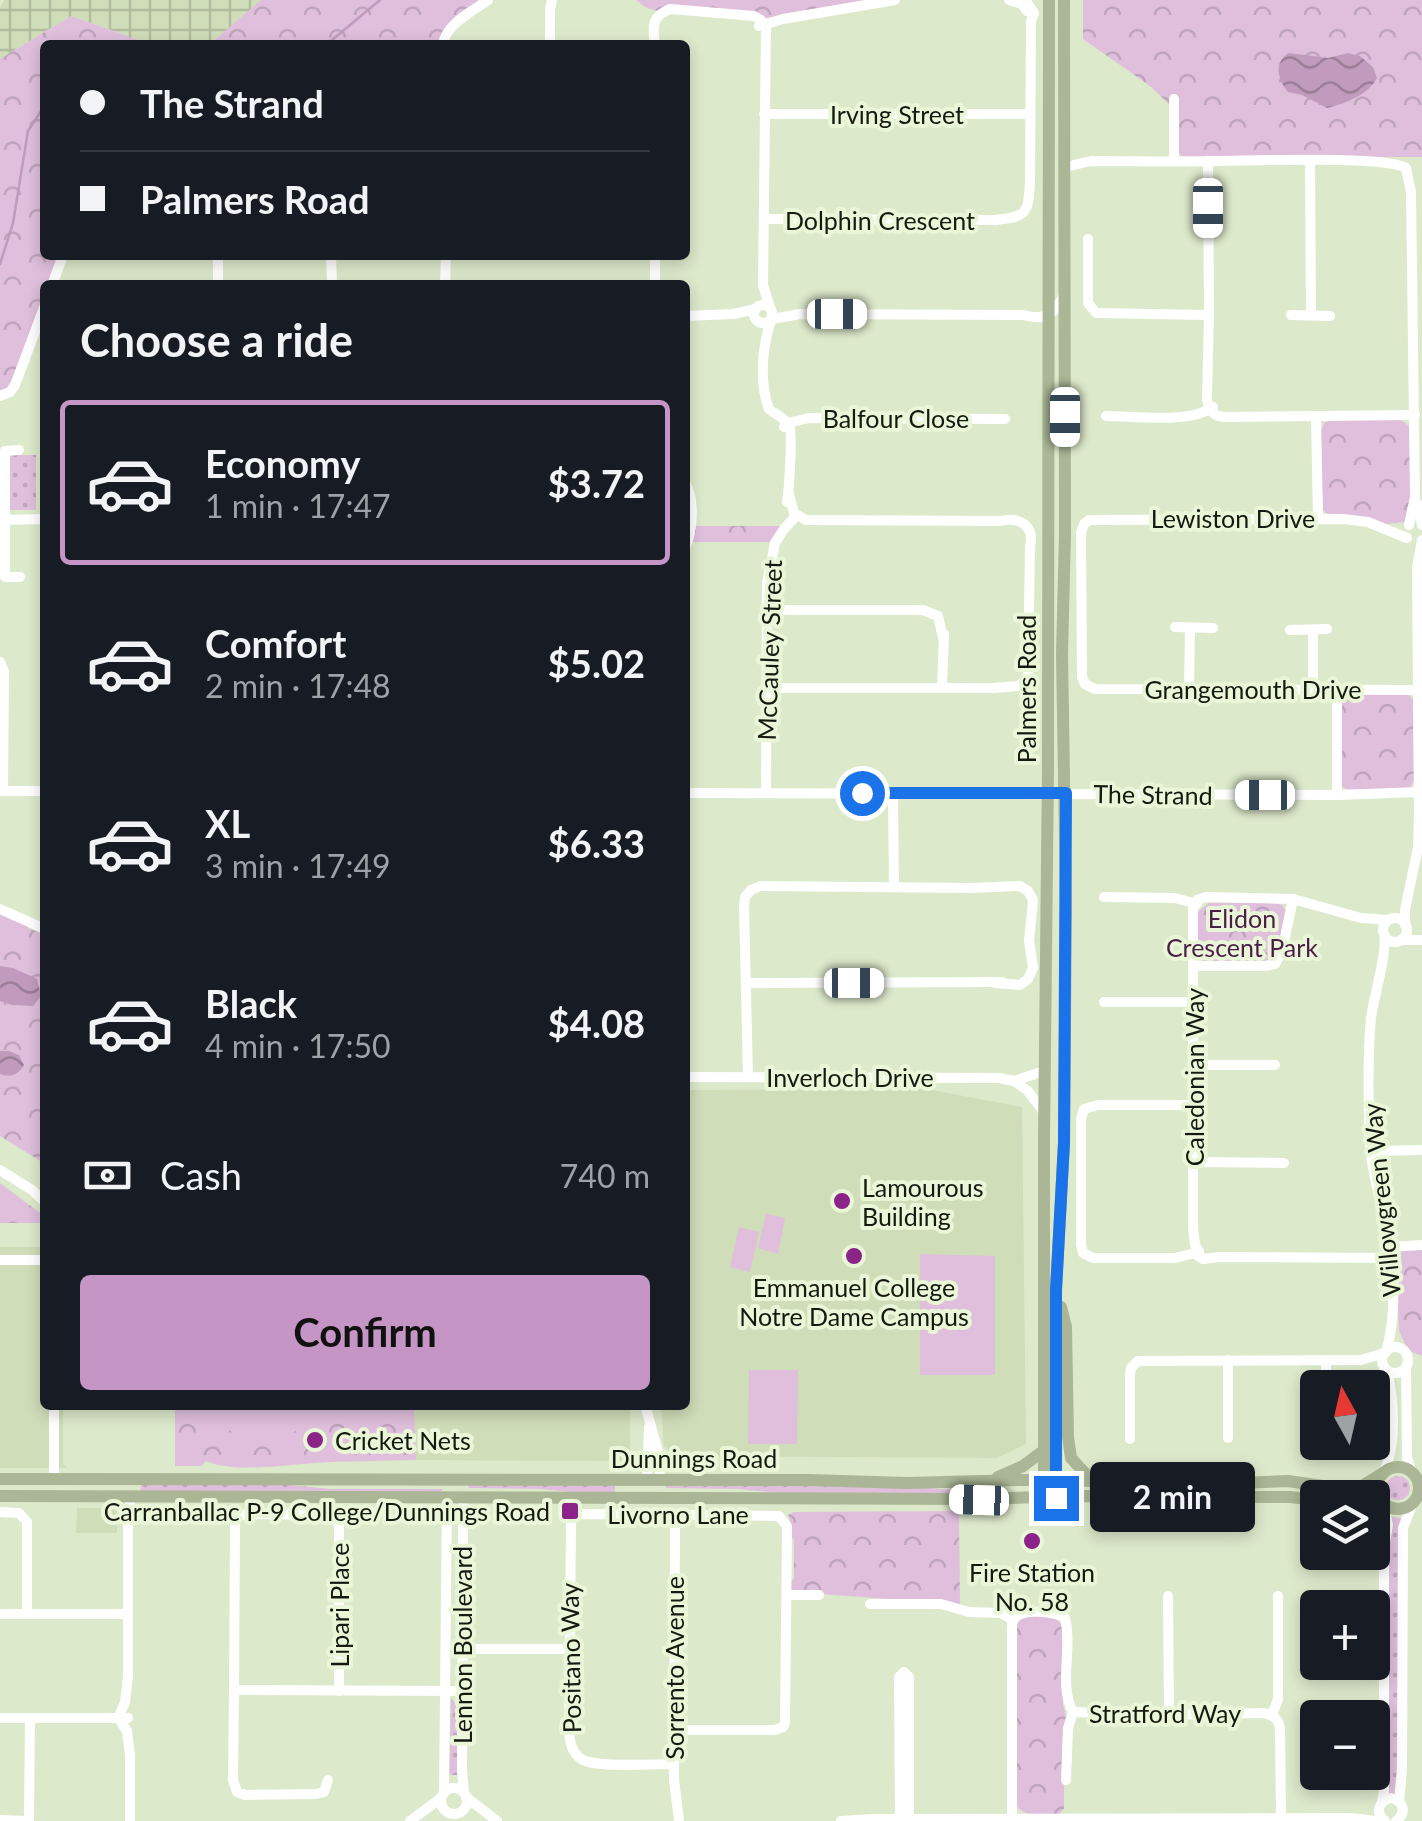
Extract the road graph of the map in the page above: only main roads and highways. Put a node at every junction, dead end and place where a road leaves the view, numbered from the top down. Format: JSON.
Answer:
{"nodes":[{"id":1,"x":1048,"y":0,"type":"edge"},
{"id":2,"x":1064,"y":0,"type":"edge"},
{"id":3,"x":1056,"y":1290,"type":"junction"},
{"id":4,"x":1043,"y":1451,"type":"junction"},
{"id":5,"x":1384,"y":1473,"type":"junction"},
{"id":6,"x":1416,"y":1474,"type":"edge"},
{"id":7,"x":0,"y":1478,"type":"edge"},
{"id":8,"x":128,"y":1479,"type":"junction"},
{"id":9,"x":456,"y":1480,"type":"junction"},
{"id":10,"x":989,"y":1480,"type":"junction"},
{"id":11,"x":1050,"y":1480,"type":"junction"},
{"id":12,"x":1381,"y":1480,"type":"edge"},
{"id":13,"x":653,"y":1481,"type":"junction"},
{"id":14,"x":942,"y":1482,"type":"junction"},
{"id":15,"x":1093,"y":1482,"type":"junction"},
{"id":16,"x":0,"y":1496,"type":"edge"},
{"id":17,"x":128,"y":1496,"type":"junction"},
{"id":18,"x":447,"y":1497,"type":"junction"},
{"id":19,"x":463,"y":1497,"type":"junction"},
{"id":20,"x":652,"y":1497,"type":"junction"},
{"id":21,"x":1050,"y":1498,"type":"junction"},
{"id":22,"x":1300,"y":1499,"type":"edge"},
{"id":23,"x":979,"y":1500,"type":"junction"},
{"id":24,"x":1416,"y":1500,"type":"edge"},
{"id":25,"x":1390,"y":1508,"type":"edge"}],
"edges":[{"from":1,"to":4,"type":"main road","name":"Palmers Road"},
{"from":2,"to":3,"type":"main road","name":"Palmers Road"},
{"from":3,"to":11,"type":"main road","name":"Palmers Road"},
{"from":3,"to":15,"type":"main road"},
{"from":4,"to":10,"type":"main road"},
{"from":4,"to":11,"type":"main road","name":"Palmers Road"},
{"from":5,"to":6,"type":"main road"},
{"from":5,"to":12,"type":"main road"},
{"from":5,"to":15,"type":"main road","name":"Dunnings Road"},
{"from":6,"to":24,"type":"main road"},
{"from":7,"to":8,"type":"main road","name":"Dunnings Road"},
{"from":8,"to":9,"type":"main road","name":"Dunnings Road"},
{"from":8,"to":17,"type":"main road"},
{"from":9,"to":13,"type":"main road","name":"Dunnings Road"},
{"from":9,"to":18,"type":"main road"},
{"from":9,"to":19,"type":"main road"},
{"from":10,"to":11,"type":"main road","name":"Dunnings Road"},
{"from":10,"to":14,"type":"main road","name":"Dunnings Road"},
{"from":11,"to":15,"type":"main road","name":"Dunnings Road"},
{"from":11,"to":21,"type":"main road","name":"Palmers Road"},
{"from":13,"to":14,"type":"main road","name":"Dunnings Road"},
{"from":13,"to":20,"type":"main road"},
{"from":14,"to":23,"type":"main road"},
{"from":16,"to":17,"type":"main road","name":"Dunnings Road"},
{"from":17,"to":18,"type":"main road","name":"Dunnings Road"},
{"from":18,"to":19,"type":"main road","name":"Dunnings Road"},
{"from":19,"to":20,"type":"main road","name":"Dunnings Road"},
{"from":20,"to":23,"type":"main road","name":"Dunnings Road"},
{"from":21,"to":22,"type":"main road","name":"Dunnings Road"},
{"from":21,"to":23,"type":"main road","name":"Dunnings Road"},
{"from":24,"to":25,"type":"main road"}]}
